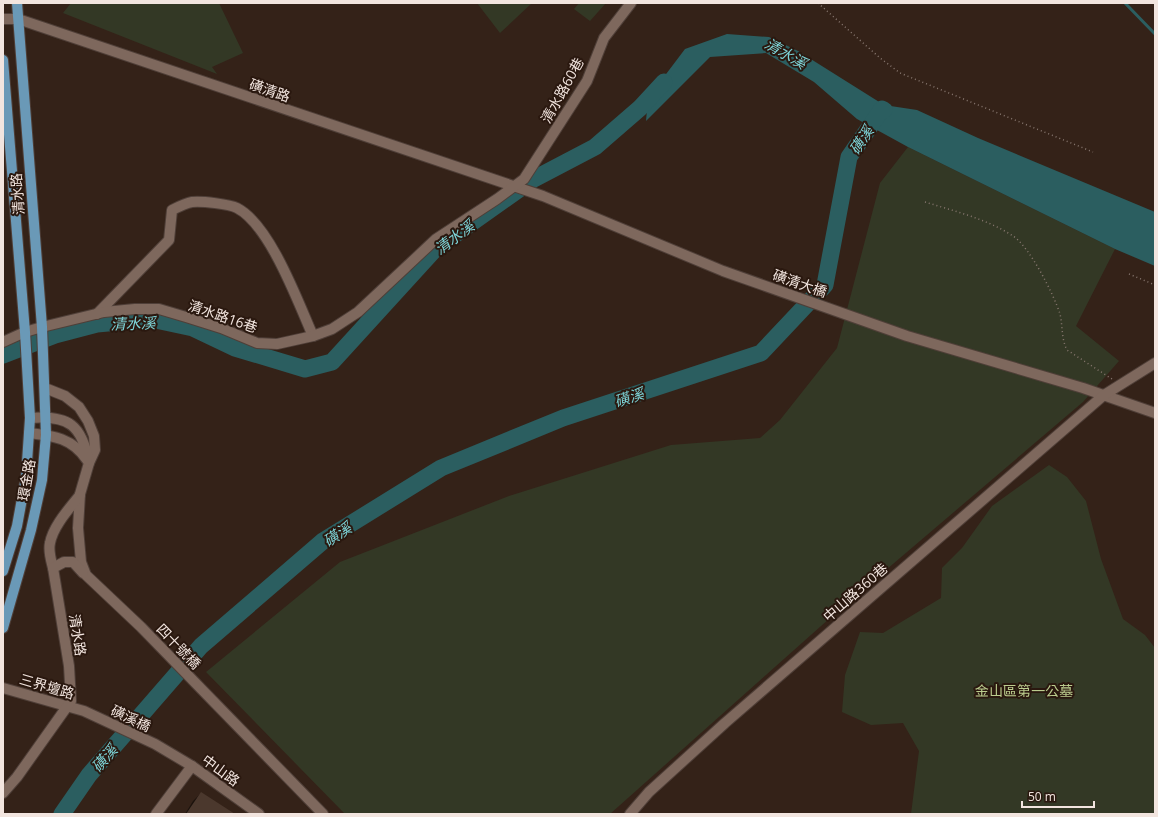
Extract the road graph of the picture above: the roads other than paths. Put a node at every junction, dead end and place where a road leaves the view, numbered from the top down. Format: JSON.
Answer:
{"nodes":[{"id":1,"x":17,"y":3,"type":"edge"},
{"id":2,"x":631,"y":3,"type":"edge"},
{"id":3,"x":3,"y":19,"type":"edge"},
{"id":4,"x":18,"y":19,"type":"junction"},
{"id":5,"x":3,"y":60,"type":"edge"},
{"id":6,"x":513,"y":187,"type":"junction"},
{"id":7,"x":97,"y":314,"type":"junction"},
{"id":8,"x":42,"y":331,"type":"junction"},
{"id":9,"x":25,"y":334,"type":"junction"},
{"id":10,"x":313,"y":336,"type":"junction"},
{"id":11,"x":3,"y":342,"type":"edge"},
{"id":12,"x":1155,"y":363,"type":"edge"},
{"id":13,"x":45,"y":388,"type":"junction"},
{"id":14,"x":1104,"y":395,"type":"junction"},
{"id":15,"x":1155,"y":413,"type":"edge"},
{"id":16,"x":46,"y":417,"type":"junction"},
{"id":17,"x":30,"y":418,"type":"junction"},
{"id":18,"x":29,"y":433,"type":"junction"},
{"id":19,"x":46,"y":435,"type":"junction"},
{"id":20,"x":89,"y":463,"type":"junction"},
{"id":21,"x":80,"y":494,"type":"junction"},
{"id":22,"x":53,"y":568,"type":"junction"},
{"id":23,"x":3,"y":571,"type":"edge"},
{"id":24,"x":86,"y":576,"type":"junction"},
{"id":25,"x":3,"y":628,"type":"edge"},
{"id":26,"x":3,"y":688,"type":"edge"},
{"id":27,"x":69,"y":706,"type":"junction"},
{"id":28,"x":84,"y":712,"type":"joint"},
{"id":29,"x":166,"y":750,"type":"joint"},
{"id":30,"x":192,"y":766,"type":"junction"},
{"id":31,"x":3,"y":793,"type":"edge"},
{"id":32,"x":156,"y":814,"type":"edge"},
{"id":33,"x":259,"y":814,"type":"edge"},
{"id":34,"x":323,"y":814,"type":"edge"},
{"id":35,"x":630,"y":814,"type":"edge"}],
"edges":[{"from":1,"to":4,"type":"main road","name":"清水路"},
{"from":2,"to":6,"type":"street","name":"清水路60巷"},
{"from":3,"to":4,"type":"street","name":"磺清路"},
{"from":4,"to":6,"type":"street","name":"磺清路"},
{"from":4,"to":8,"type":"main road","name":"清水路"},
{"from":5,"to":9,"type":"main road","name":"清水路"},
{"from":6,"to":10,"type":"street","name":"清水路16巷"},
{"from":6,"to":14,"type":"street","name":"磺清大橋"},
{"from":7,"to":8,"type":"street","name":"清水路16巷"},
{"from":7,"to":10,"type":"street","name":"清水路16巷"},
{"from":7,"to":10,"type":"street"},
{"from":8,"to":9,"type":"street","name":"清水路16巷"},
{"from":8,"to":13,"type":"main road","name":"清水路"},
{"from":9,"to":11,"type":"street","name":"清水路16巷"},
{"from":9,"to":17,"type":"main road","name":"清水路"},
{"from":12,"to":14,"type":"street","name":"中山路360巷"},
{"from":13,"to":16,"type":"main road"},
{"from":13,"to":20,"type":"street","name":"清水路"},
{"from":14,"to":15,"type":"street"},
{"from":14,"to":35,"type":"street","name":"中山路360巷"},
{"from":16,"to":17,"type":"street"},
{"from":16,"to":19,"type":"main road"},
{"from":16,"to":20,"type":"street"},
{"from":17,"to":18,"type":"main road"},
{"from":18,"to":19,"type":"street"},
{"from":18,"to":23,"type":"main road","name":"環金路"},
{"from":19,"to":20,"type":"street"},
{"from":19,"to":25,"type":"main road","name":"環金路"},
{"from":20,"to":21,"type":"street","name":"清水路"},
{"from":21,"to":22,"type":"street","name":"清水路"},
{"from":21,"to":24,"type":"street","name":"清水路"},
{"from":22,"to":24,"type":"street"},
{"from":22,"to":27,"type":"street","name":"清水路"},
{"from":24,"to":34,"type":"street","name":"四十號橋"},
{"from":26,"to":27,"type":"street","name":"三界壇路"},
{"from":27,"to":28,"type":"street","name":"三界壇路"},
{"from":27,"to":31,"type":"street"},
{"from":28,"to":29,"type":"street","name":"磺溪橋"},
{"from":29,"to":30,"type":"street","name":"中山路"},
{"from":30,"to":32,"type":"street"},
{"from":30,"to":33,"type":"street","name":"中山路"}]}
